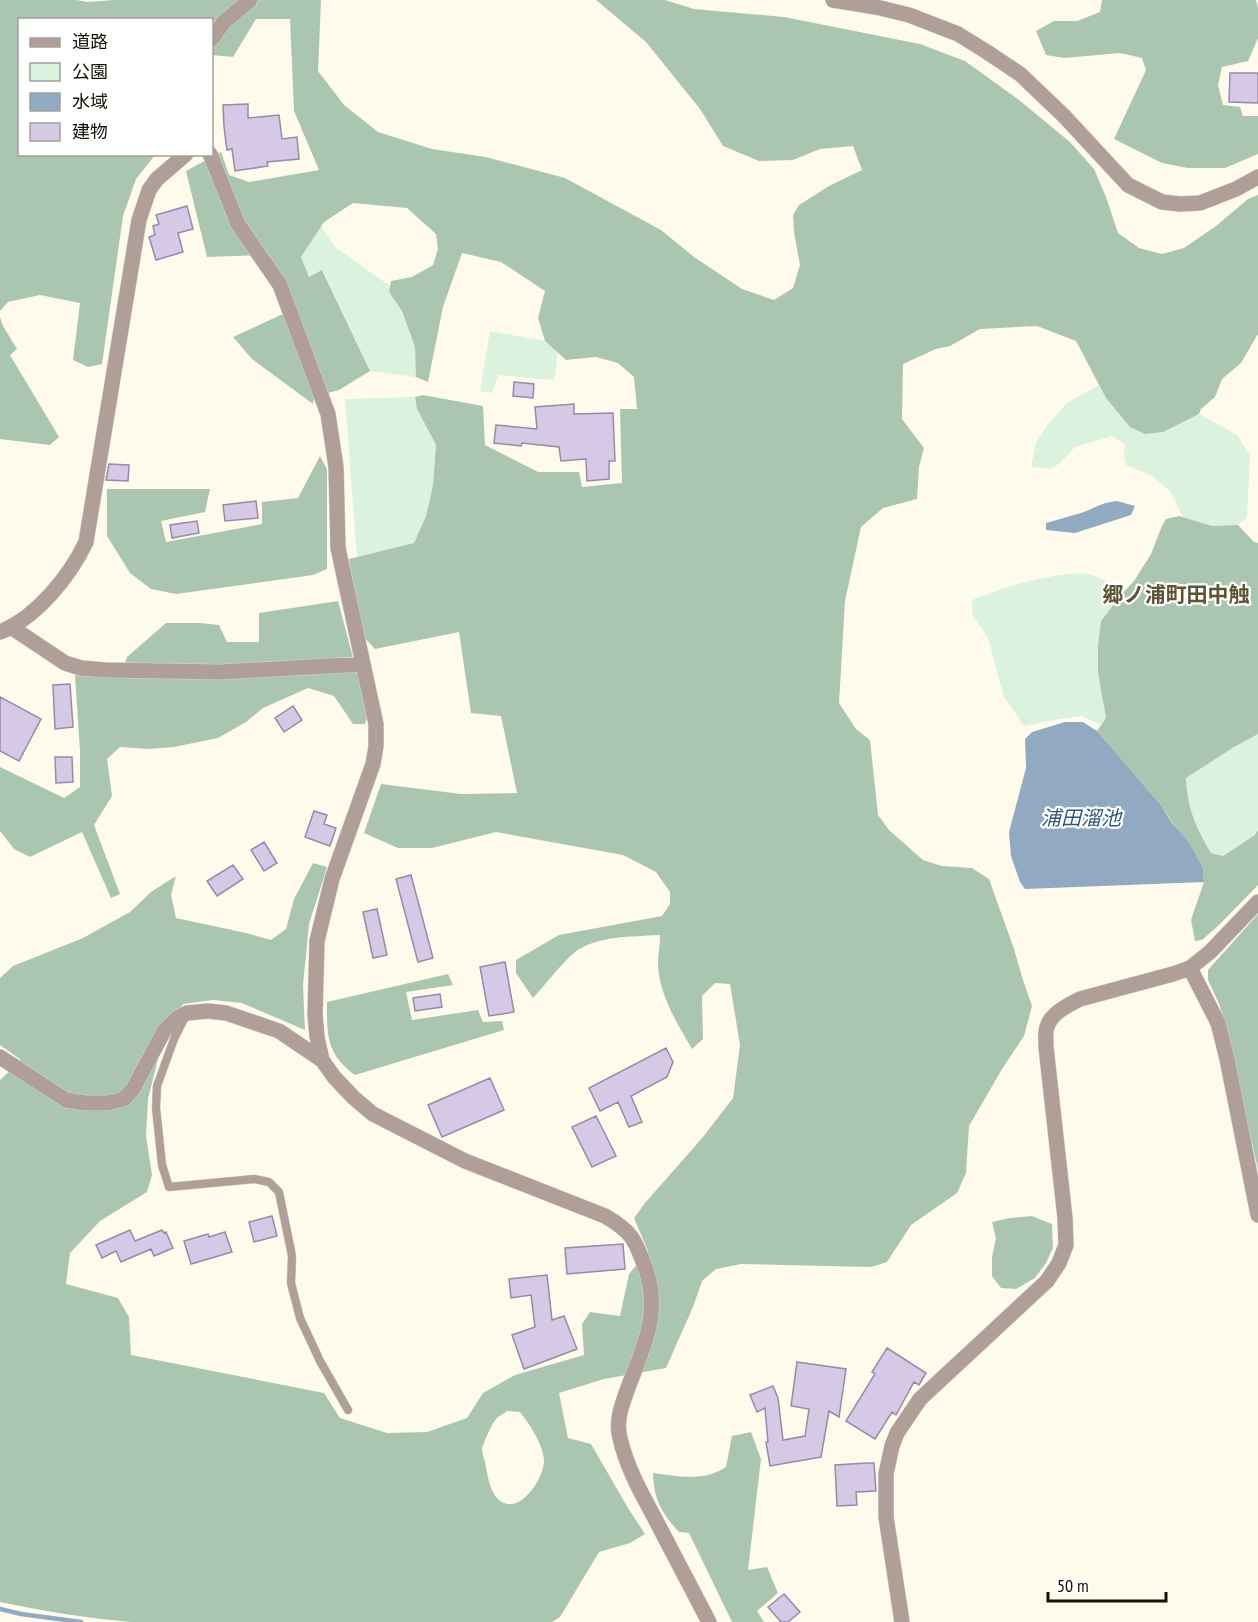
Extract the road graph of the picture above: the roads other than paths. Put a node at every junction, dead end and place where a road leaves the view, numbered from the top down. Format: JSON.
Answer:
{"nodes":[{"id":1,"x":250,"y":0,"type":"edge"},
{"id":2,"x":833,"y":0,"type":"edge"},
{"id":3,"x":213,"y":38,"type":"edge"},
{"id":4,"x":184,"y":156,"type":"edge"},
{"id":5,"x":211,"y":156,"type":"edge"},
{"id":6,"x":1258,"y":177,"type":"edge"},
{"id":7,"x":5,"y":630,"type":"edge"},
{"id":8,"x":363,"y":664,"type":"junction"},
{"id":9,"x":1258,"y":902,"type":"edge"},
{"id":10,"x":1190,"y":968,"type":"junction"},
{"id":11,"x":187,"y":1013,"type":"junction"},
{"id":12,"x":0,"y":1057,"type":"edge"},
{"id":13,"x":322,"y":1060,"type":"junction"},
{"id":14,"x":1258,"y":1215,"type":"edge"},
{"id":15,"x":348,"y":1410,"type":"dead end"},
{"id":16,"x":709,"y":1622,"type":"edge"},
{"id":17,"x":902,"y":1622,"type":"edge"}],
"edges":[{"from":1,"to":3,"type":"street"},
{"from":2,"to":6,"type":"street"},
{"from":4,"to":7,"type":"street"},
{"from":5,"to":8,"type":"street"},
{"from":7,"to":8,"type":"street"},
{"from":8,"to":13,"type":"street"},
{"from":9,"to":10,"type":"street"},
{"from":10,"to":14,"type":"street"},
{"from":10,"to":17,"type":"street"},
{"from":11,"to":12,"type":"street"},
{"from":11,"to":13,"type":"street"},
{"from":11,"to":15,"type":"lane"},
{"from":13,"to":16,"type":"street"}]}
